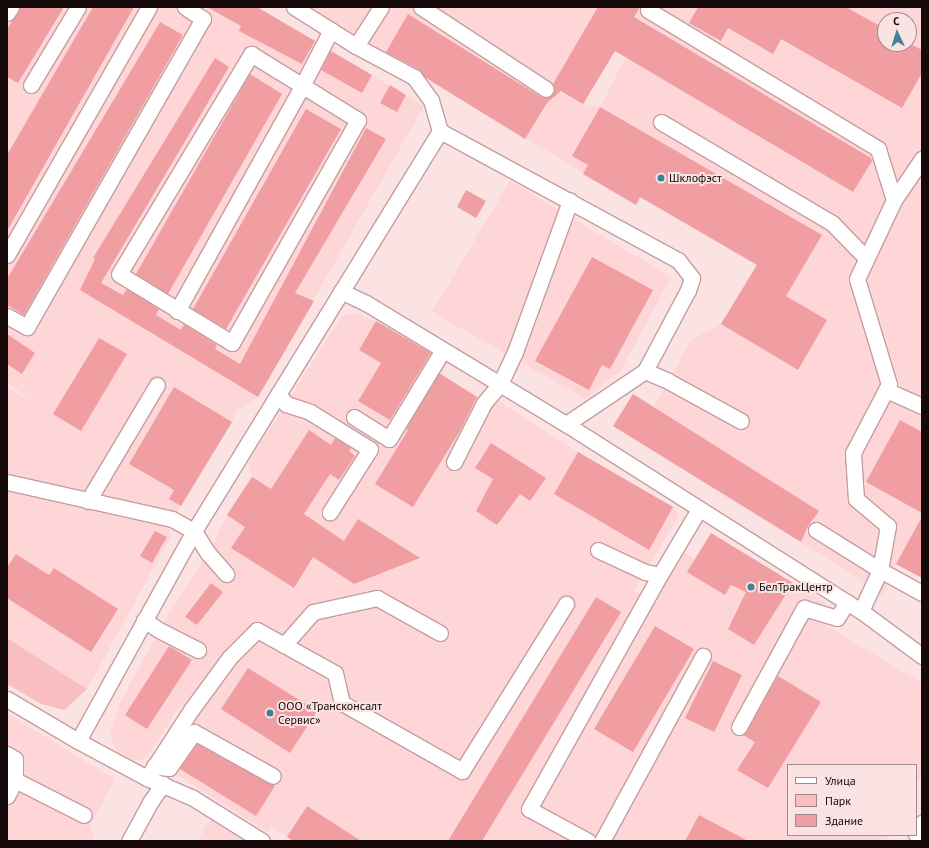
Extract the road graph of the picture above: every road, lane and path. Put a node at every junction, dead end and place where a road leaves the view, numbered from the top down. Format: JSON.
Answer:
{"nodes":[{"id":1,"x":11,"y":7,"type":"edge"},
{"id":2,"x":78,"y":7,"type":"edge"},
{"id":3,"x":149,"y":7,"type":"edge"},
{"id":4,"x":185,"y":7,"type":"edge"},
{"id":5,"x":294,"y":7,"type":"edge"},
{"id":6,"x":381,"y":7,"type":"edge"},
{"id":7,"x":421,"y":7,"type":"edge"},
{"id":8,"x":648,"y":10,"type":"dead end"},
{"id":9,"x":7,"y":13,"type":"edge"},
{"id":10,"x":331,"y":30,"type":"junction"},
{"id":11,"x":356,"y":46,"type":"junction"},
{"id":12,"x":31,"y":85,"type":"dead end"},
{"id":13,"x":302,"y":86,"type":"junction"},
{"id":14,"x":546,"y":89,"type":"dead end"},
{"id":15,"x":661,"y":122,"type":"dead end"},
{"id":16,"x":440,"y":130,"type":"junction"},
{"id":17,"x":922,"y":159,"type":"edge"},
{"id":18,"x":894,"y":200,"type":"junction"},
{"id":19,"x":570,"y":202,"type":"junction"},
{"id":20,"x":7,"y":255,"type":"edge"},
{"id":21,"x":866,"y":258,"type":"junction"},
{"id":22,"x":341,"y":291,"type":"junction"},
{"id":23,"x":177,"y":311,"type":"junction"},
{"id":24,"x":7,"y":316,"type":"edge"},
{"id":25,"x":443,"y":350,"type":"junction"},
{"id":26,"x":645,"y":371,"type":"junction"},
{"id":27,"x":500,"y":384,"type":"junction"},
{"id":28,"x":156,"y":385,"type":"dead end"},
{"id":29,"x":886,"y":390,"type":"junction"},
{"id":30,"x":278,"y":394,"type":"junction"},
{"id":31,"x":922,"y":406,"type":"edge"},
{"id":32,"x":354,"y":417,"type":"dead end"},
{"id":33,"x":741,"y":421,"type":"dead end"},
{"id":34,"x":566,"y":424,"type":"junction"},
{"id":35,"x":454,"y":462,"type":"dead end"},
{"id":36,"x":7,"y":482,"type":"edge"},
{"id":37,"x":88,"y":501,"type":"junction"},
{"id":38,"x":699,"y":508,"type":"junction"},
{"id":39,"x":330,"y":512,"type":"dead end"},
{"id":40,"x":816,"y":530,"type":"dead end"},
{"id":41,"x":194,"y":531,"type":"junction"},
{"id":42,"x":598,"y":550,"type":"dead end"},
{"id":43,"x":880,"y":570,"type":"junction"},
{"id":44,"x":226,"y":574,"type":"dead end"},
{"id":45,"x":660,"y":575,"type":"junction"},
{"id":46,"x":922,"y":593,"type":"edge"},
{"id":47,"x":847,"y":602,"type":"junction"},
{"id":48,"x":566,"y":604,"type":"dead end"},
{"id":49,"x":861,"y":611,"type":"junction"},
{"id":50,"x":144,"y":620,"type":"junction"},
{"id":51,"x":440,"y":633,"type":"dead end"},
{"id":52,"x":284,"y":645,"type":"junction"},
{"id":53,"x":198,"y":650,"type":"dead end"},
{"id":54,"x":703,"y":656,"type":"dead end"},
{"id":55,"x":922,"y":656,"type":"edge"},
{"id":56,"x":7,"y":699,"type":"edge"},
{"id":57,"x":740,"y":727,"type":"dead end"},
{"id":58,"x":78,"y":741,"type":"junction"},
{"id":59,"x":7,"y":754,"type":"edge"},
{"id":60,"x":151,"y":772,"type":"junction"},
{"id":61,"x":273,"y":776,"type":"dead end"},
{"id":62,"x":16,"y":780,"type":"junction"},
{"id":63,"x":163,"y":784,"type":"junction"},
{"id":64,"x":7,"y":796,"type":"edge"},
{"id":65,"x":84,"y":815,"type":"dead end"},
{"id":66,"x":922,"y":823,"type":"edge"},
{"id":67,"x":917,"y":832,"type":"edge"},
{"id":68,"x":129,"y":841,"type":"edge"},
{"id":69,"x":262,"y":841,"type":"edge"},
{"id":70,"x":588,"y":841,"type":"edge"},
{"id":71,"x":602,"y":841,"type":"edge"}],
"edges":[{"from":1,"to":9,"type":"street"},
{"from":2,"to":12,"type":"street"},
{"from":3,"to":20,"type":"street"},
{"from":4,"to":24,"type":"street"},
{"from":5,"to":10,"type":"street"},
{"from":6,"to":11,"type":"street"},
{"from":7,"to":14,"type":"street"},
{"from":8,"to":18,"type":"street"},
{"from":10,"to":11,"type":"street"},
{"from":10,"to":13,"type":"street"},
{"from":11,"to":16,"type":"street"},
{"from":13,"to":23,"type":"street"},
{"from":13,"to":23,"type":"street"},
{"from":13,"to":23,"type":"street"},
{"from":15,"to":21,"type":"street"},
{"from":16,"to":19,"type":"street"},
{"from":16,"to":22,"type":"street"},
{"from":17,"to":18,"type":"street"},
{"from":18,"to":21,"type":"street"},
{"from":19,"to":26,"type":"street"},
{"from":19,"to":27,"type":"street"},
{"from":21,"to":29,"type":"street"},
{"from":22,"to":25,"type":"street"},
{"from":22,"to":30,"type":"street"},
{"from":25,"to":27,"type":"street"},
{"from":25,"to":32,"type":"street"},
{"from":26,"to":33,"type":"street"},
{"from":26,"to":34,"type":"street"},
{"from":27,"to":34,"type":"street"},
{"from":27,"to":35,"type":"street"},
{"from":28,"to":37,"type":"street"},
{"from":29,"to":31,"type":"street"},
{"from":29,"to":43,"type":"street"},
{"from":30,"to":39,"type":"street"},
{"from":30,"to":41,"type":"street"},
{"from":34,"to":38,"type":"street"},
{"from":36,"to":37,"type":"street"},
{"from":37,"to":41,"type":"street"},
{"from":38,"to":45,"type":"street"},
{"from":38,"to":47,"type":"street"},
{"from":40,"to":43,"type":"street"},
{"from":41,"to":44,"type":"street"},
{"from":41,"to":50,"type":"street"},
{"from":42,"to":45,"type":"street"},
{"from":43,"to":46,"type":"street"},
{"from":43,"to":49,"type":"street"},
{"from":45,"to":70,"type":"street"},
{"from":47,"to":49,"type":"street"},
{"from":47,"to":57,"type":"street"},
{"from":48,"to":52,"type":"street"},
{"from":49,"to":55,"type":"street"},
{"from":50,"to":53,"type":"street"},
{"from":50,"to":58,"type":"street"},
{"from":51,"to":52,"type":"street"},
{"from":52,"to":60,"type":"street"},
{"from":54,"to":71,"type":"street"},
{"from":56,"to":58,"type":"street"},
{"from":58,"to":60,"type":"street"},
{"from":59,"to":62,"type":"street"},
{"from":60,"to":61,"type":"street"},
{"from":60,"to":63,"type":"street"},
{"from":62,"to":64,"type":"street"},
{"from":62,"to":65,"type":"street"},
{"from":63,"to":68,"type":"street"},
{"from":63,"to":69,"type":"street"},
{"from":66,"to":67,"type":"street"}]}
